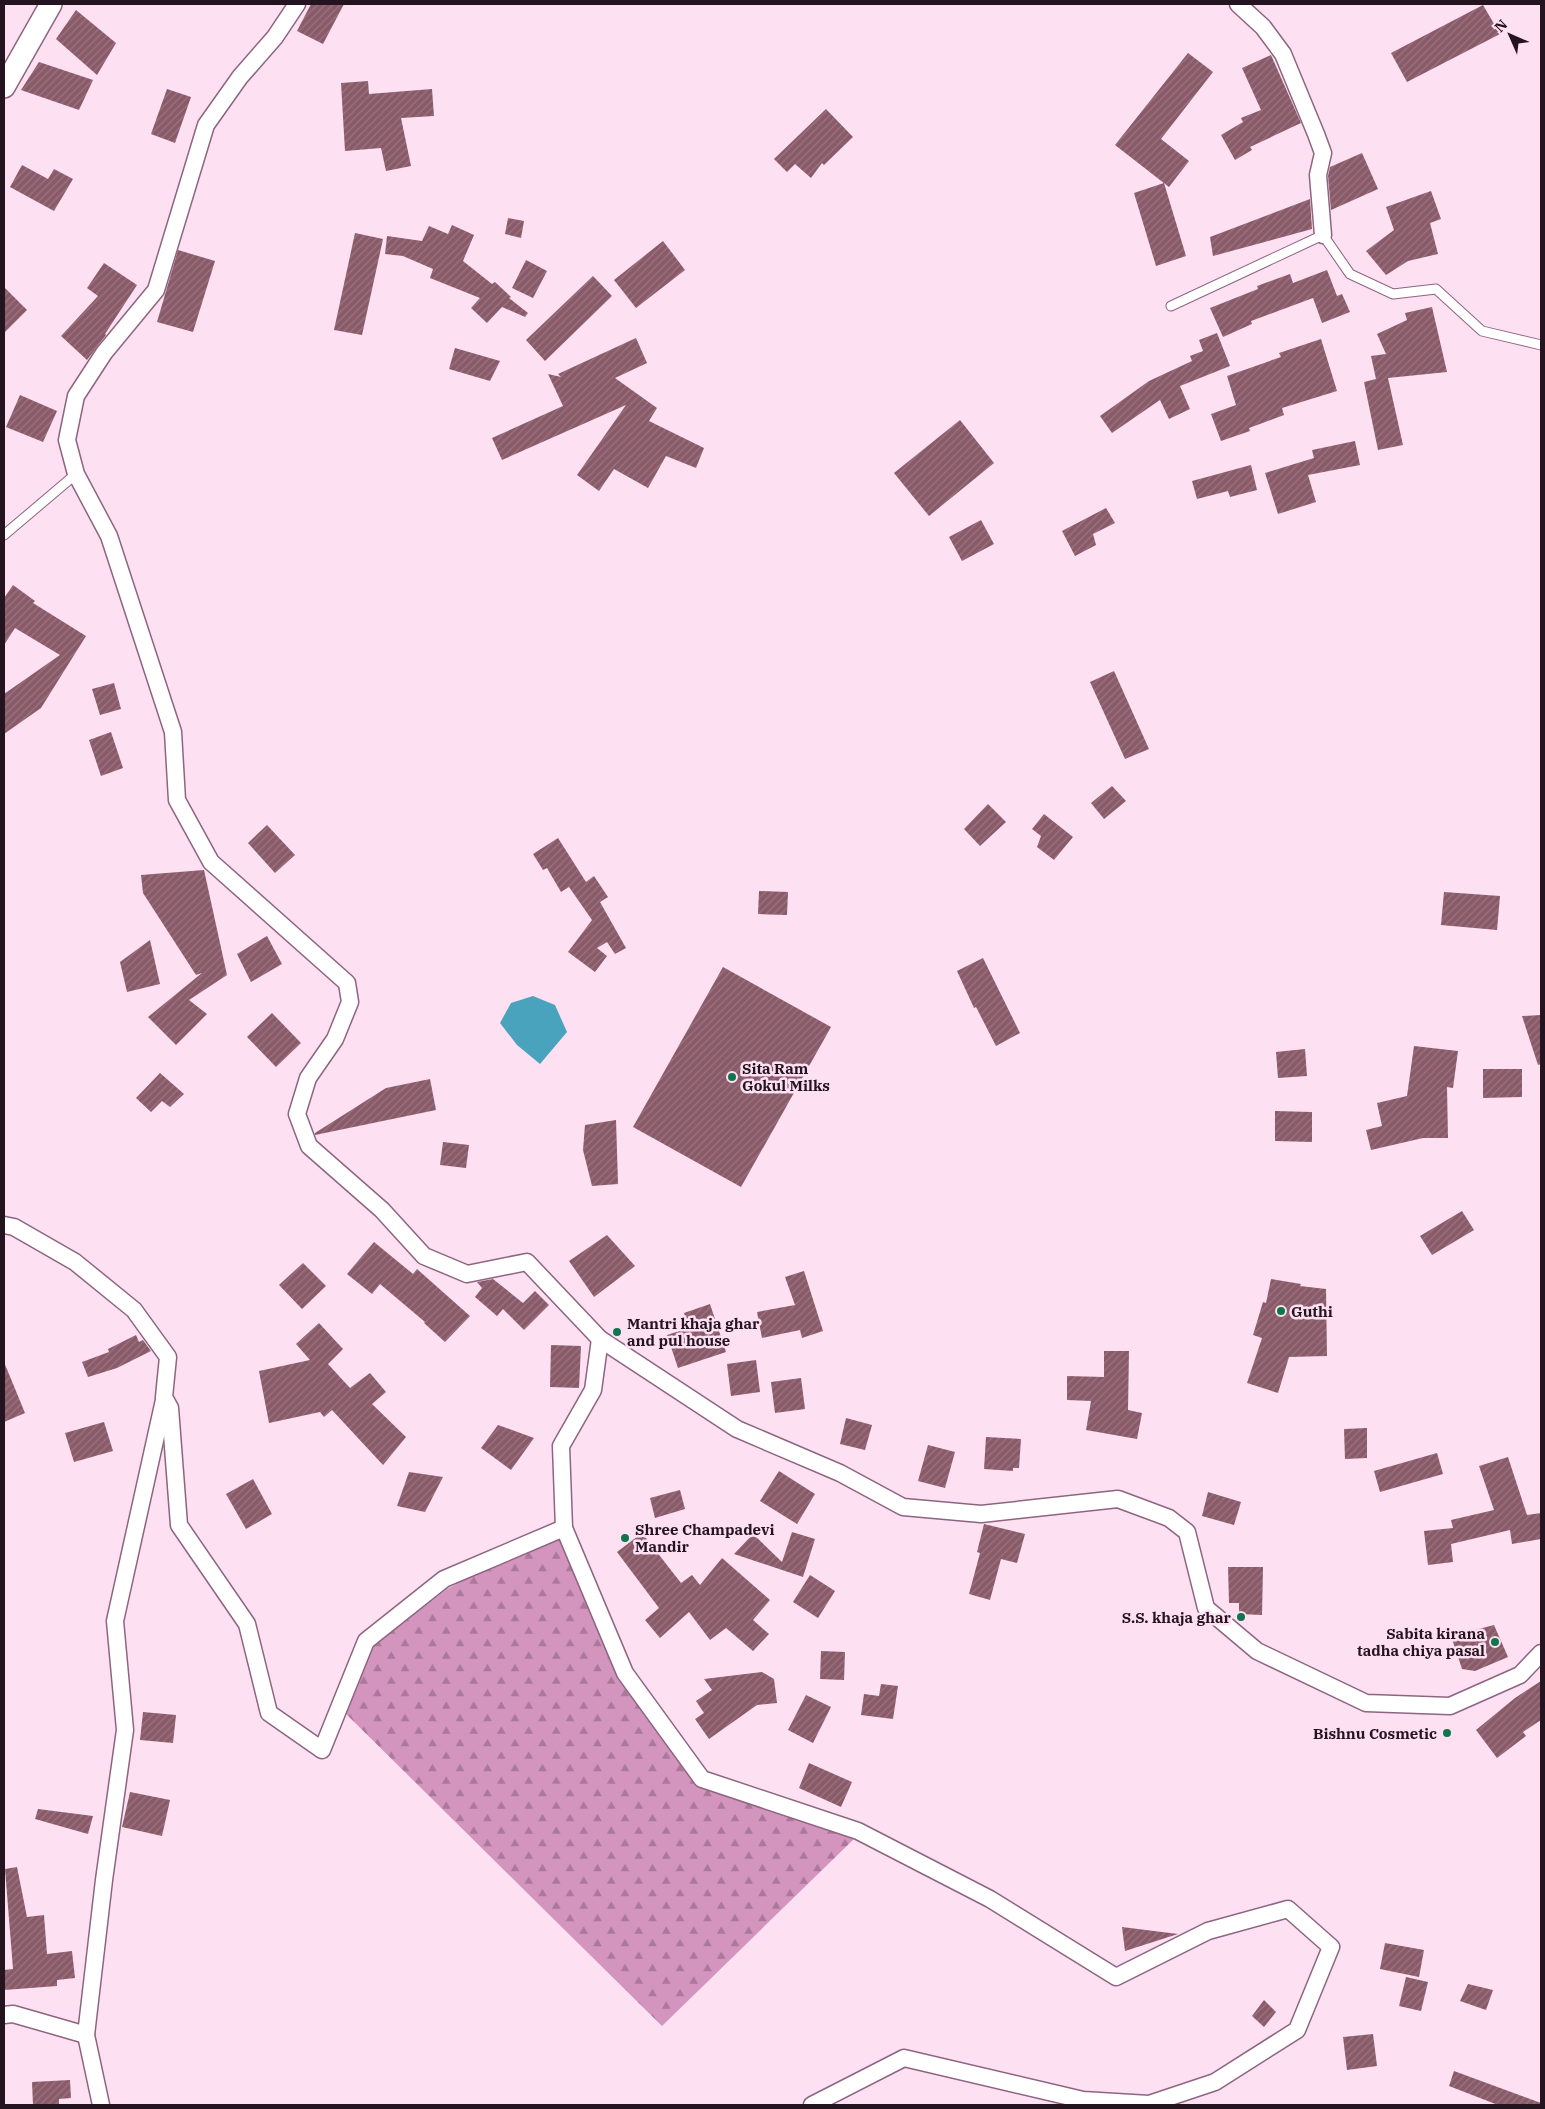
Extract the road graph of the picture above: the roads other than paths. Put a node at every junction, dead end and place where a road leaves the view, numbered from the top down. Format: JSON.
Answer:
{"nodes":[{"id":1,"x":51,"y":4,"type":"edge"},
{"id":2,"x":297,"y":4,"type":"edge"},
{"id":3,"x":1238,"y":4,"type":"edge"},
{"id":4,"x":4,"y":87,"type":"edge"},
{"id":5,"x":1323,"y":235,"type":"junction"},
{"id":6,"x":1171,"y":306,"type":"dead end"},
{"id":7,"x":1541,"y":345,"type":"edge"},
{"id":8,"x":76,"y":474,"type":"junction"},
{"id":9,"x":4,"y":535,"type":"edge"},
{"id":10,"x":4,"y":1225,"type":"edge"},
{"id":11,"x":600,"y":1339,"type":"junction"},
{"id":12,"x":164,"y":1397,"type":"junction"},
{"id":13,"x":564,"y":1528,"type":"junction"},
{"id":14,"x":1541,"y":1653,"type":"edge"},
{"id":15,"x":4,"y":2015,"type":"edge"},
{"id":16,"x":86,"y":2035,"type":"junction"},
{"id":17,"x":101,"y":2105,"type":"edge"},
{"id":18,"x":812,"y":2105,"type":"edge"}],
"edges":[{"from":1,"to":4,"type":"street"},
{"from":2,"to":8,"type":"street"},
{"from":3,"to":5,"type":"street"},
{"from":5,"to":6,"type":"lane"},
{"from":5,"to":7,"type":"lane"},
{"from":8,"to":9,"type":"lane"},
{"from":8,"to":11,"type":"street"},
{"from":10,"to":12,"type":"street"},
{"from":11,"to":13,"type":"street"},
{"from":11,"to":14,"type":"street"},
{"from":12,"to":13,"type":"street"},
{"from":12,"to":16,"type":"street"},
{"from":13,"to":18,"type":"street"},
{"from":15,"to":16,"type":"street"},
{"from":16,"to":17,"type":"street"}]}
